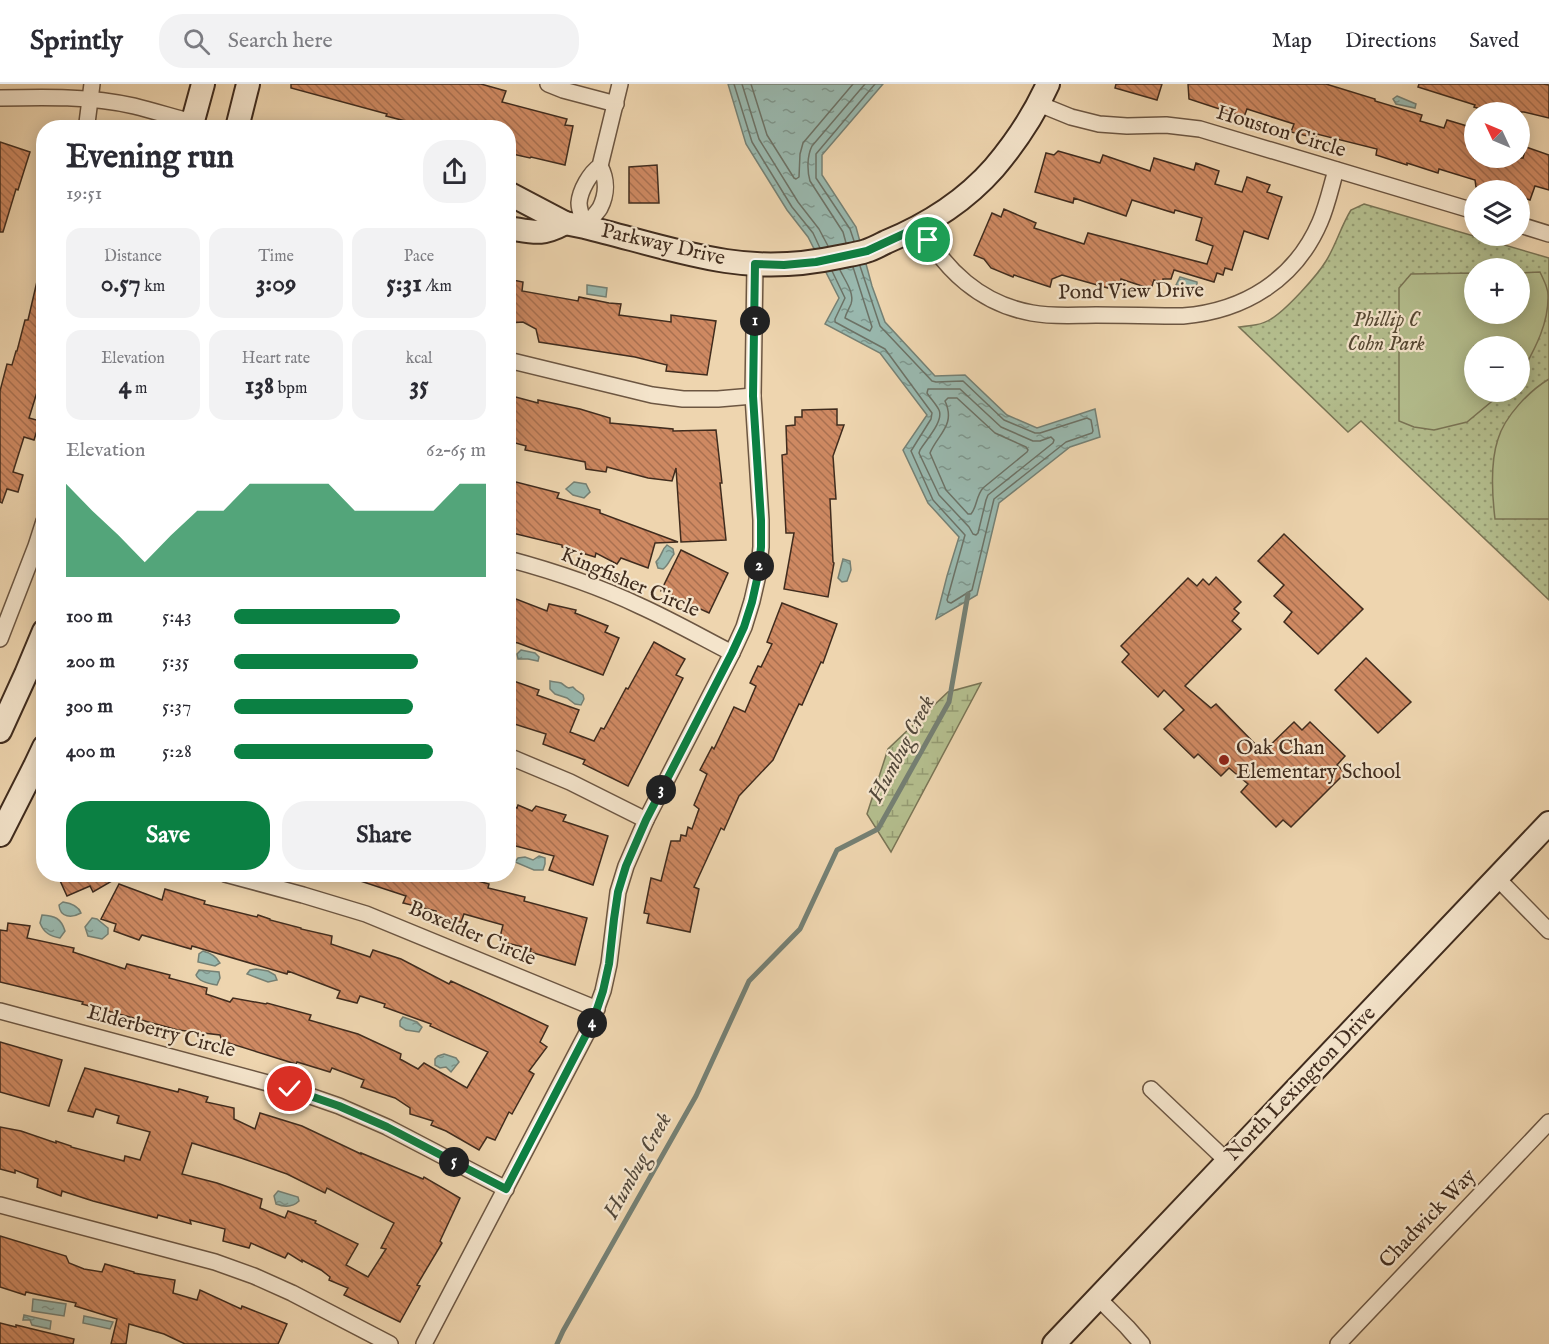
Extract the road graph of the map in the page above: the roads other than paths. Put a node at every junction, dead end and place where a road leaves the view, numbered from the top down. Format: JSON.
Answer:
{"nodes":[{"id":1,"x":92,"y":84,"type":"edge"},
{"id":2,"x":203,"y":84,"type":"edge"},
{"id":3,"x":248,"y":84,"type":"edge"},
{"id":4,"x":548,"y":84,"type":"edge"},
{"id":5,"x":620,"y":84,"type":"edge"},
{"id":6,"x":1043,"y":94,"type":"edge"},
{"id":7,"x":0,"y":98,"type":"edge"},
{"id":8,"x":90,"y":100,"type":"junction"},
{"id":9,"x":616,"y":104,"type":"junction"},
{"id":10,"x":87,"y":120,"type":"edge"},
{"id":11,"x":178,"y":120,"type":"edge"},
{"id":12,"x":199,"y":120,"type":"edge"},
{"id":13,"x":239,"y":120,"type":"edge"},
{"id":14,"x":1336,"y":170,"type":"junction"},
{"id":15,"x":516,"y":197,"type":"edge"},
{"id":16,"x":1464,"y":208,"type":"edge"},
{"id":17,"x":575,"y":225,"type":"junction"},
{"id":18,"x":921,"y":226,"type":"junction"},
{"id":19,"x":1530,"y":228,"type":"edge"},
{"id":20,"x":516,"y":229,"type":"edge"},
{"id":21,"x":1549,"y":234,"type":"edge"},
{"id":22,"x":755,"y":264,"type":"junction"},
{"id":23,"x":516,"y":362,"type":"edge"},
{"id":24,"x":753,"y":396,"type":"junction"},
{"id":25,"x":36,"y":546,"type":"edge"},
{"id":26,"x":516,"y":561,"type":"edge"},
{"id":27,"x":0,"y":639,"type":"edge"},
{"id":28,"x":36,"y":650,"type":"edge"},
{"id":29,"x":732,"y":653,"type":"junction"},
{"id":30,"x":0,"y":731,"type":"edge"},
{"id":31,"x":516,"y":759,"type":"edge"},
{"id":32,"x":36,"y":764,"type":"edge"},
{"id":33,"x":646,"y":820,"type":"junction"},
{"id":34,"x":1549,"y":823,"type":"edge"},
{"id":35,"x":0,"y":835,"type":"edge"},
{"id":36,"x":1497,"y":878,"type":"junction"},
{"id":37,"x":255,"y":882,"type":"edge"},
{"id":38,"x":1549,"y":931,"type":"edge"},
{"id":39,"x":597,"y":1009,"type":"junction"},
{"id":40,"x":0,"y":1011,"type":"edge"},
{"id":41,"x":1151,"y":1089,"type":"dead end"},
{"id":42,"x":1549,"y":1122,"type":"edge"},
{"id":43,"x":1227,"y":1161,"type":"junction"},
{"id":44,"x":506,"y":1189,"type":"junction"},
{"id":45,"x":0,"y":1205,"type":"edge"},
{"id":46,"x":1098,"y":1298,"type":"junction"},
{"id":47,"x":390,"y":1344,"type":"edge"},
{"id":48,"x":424,"y":1344,"type":"edge"},
{"id":49,"x":1054,"y":1344,"type":"edge"},
{"id":50,"x":1142,"y":1344,"type":"edge"},
{"id":51,"x":1338,"y":1344,"type":"edge"}],
"edges":[{"from":1,"to":8,"type":"street"},
{"from":2,"to":12,"type":"street"},
{"from":3,"to":13,"type":"street"},
{"from":4,"to":9,"type":"street"},
{"from":5,"to":9,"type":"street"},
{"from":6,"to":14,"type":"street","name":"Houston Circle"},
{"from":6,"to":18,"type":"street","name":"Parkway Drive"},
{"from":7,"to":8,"type":"street"},
{"from":8,"to":10,"type":"street"},
{"from":8,"to":11,"type":"street"},
{"from":9,"to":17,"type":"street"},
{"from":14,"to":16,"type":"street","name":"Houston Circle"},
{"from":14,"to":18,"type":"street","name":"Pond View Drive"},
{"from":15,"to":17,"type":"street","name":"Parkway Drive"},
{"from":17,"to":20,"type":"street"},
{"from":17,"to":22,"type":"street","name":"Parkway Drive"},
{"from":18,"to":22,"type":"street","name":"Parkway Drive"},
{"from":19,"to":21,"type":"street"},
{"from":22,"to":24,"type":"street"},
{"from":23,"to":24,"type":"street"},
{"from":24,"to":29,"type":"street"},
{"from":25,"to":27,"type":"street"},
{"from":26,"to":29,"type":"street","name":"Kingfisher Circle"},
{"from":28,"to":30,"type":"street"},
{"from":29,"to":33,"type":"street"},
{"from":31,"to":33,"type":"street"},
{"from":32,"to":35,"type":"street"},
{"from":33,"to":39,"type":"street"},
{"from":34,"to":36,"type":"street","name":"North Lexington Drive"},
{"from":36,"to":38,"type":"street"},
{"from":36,"to":43,"type":"street","name":"North Lexington Drive"},
{"from":37,"to":39,"type":"street","name":"Boxelder Circle"},
{"from":39,"to":44,"type":"street"},
{"from":40,"to":44,"type":"street","name":"Elderberry Circle"},
{"from":41,"to":43,"type":"street"},
{"from":42,"to":51,"type":"street","name":"Chadwick Way"},
{"from":43,"to":46,"type":"street","name":"North Lexington Drive"},
{"from":44,"to":48,"type":"street"},
{"from":45,"to":47,"type":"street"},
{"from":46,"to":49,"type":"street","name":"North Lexington Drive"},
{"from":46,"to":50,"type":"street"}]}
